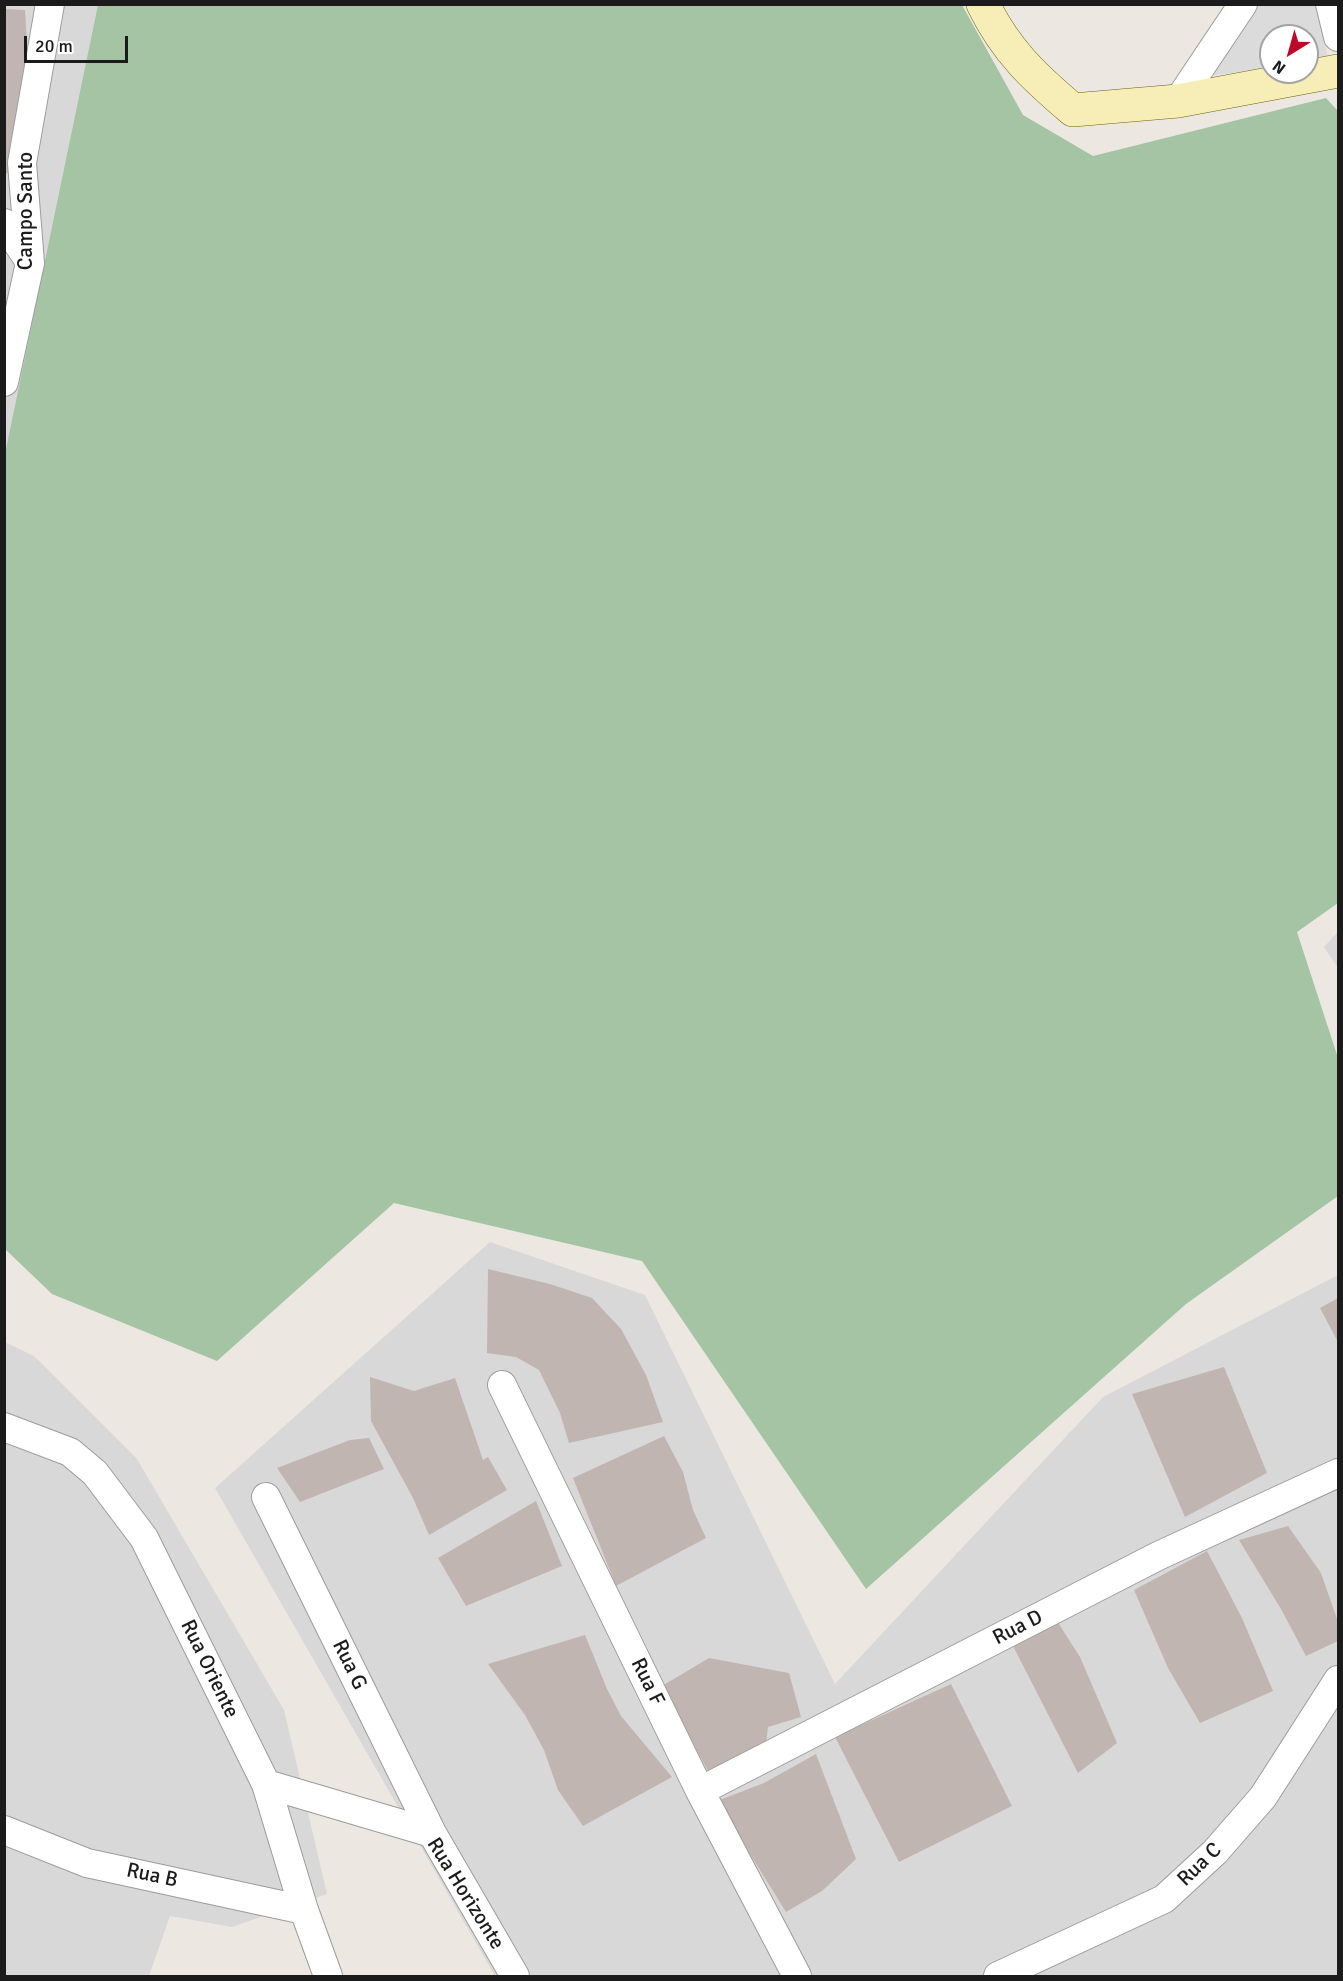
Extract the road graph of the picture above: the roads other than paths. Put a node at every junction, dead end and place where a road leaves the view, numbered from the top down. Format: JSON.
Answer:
{"nodes":[{"id":1,"x":50,"y":4,"type":"edge"},
{"id":2,"x":983,"y":4,"type":"edge"},
{"id":3,"x":1243,"y":4,"type":"edge"},
{"id":4,"x":1330,"y":4,"type":"edge"},
{"id":5,"x":1338,"y":37,"type":"edge"},
{"id":6,"x":1338,"y":71,"type":"edge"},
{"id":7,"x":1178,"y":101,"type":"junction"},
{"id":8,"x":4,"y":223,"type":"edge"},
{"id":9,"x":30,"y":263,"type":"junction"},
{"id":10,"x":4,"y":382,"type":"edge"},
{"id":11,"x":502,"y":1385,"type":"dead end"},
{"id":12,"x":4,"y":1427,"type":"edge"},
{"id":13,"x":1338,"y":1473,"type":"edge"},
{"id":14,"x":266,"y":1497,"type":"dead end"},
{"id":15,"x":1338,"y":1680,"type":"edge"},
{"id":16,"x":266,"y":1784,"type":"junction"},
{"id":17,"x":700,"y":1791,"type":"junction"},
{"id":18,"x":4,"y":1830,"type":"edge"},
{"id":19,"x":432,"y":1833,"type":"junction"},
{"id":20,"x":304,"y":1910,"type":"junction"},
{"id":21,"x":328,"y":1977,"type":"edge"},
{"id":22,"x":515,"y":1977,"type":"edge"},
{"id":23,"x":797,"y":1977,"type":"edge"},
{"id":24,"x":998,"y":1977,"type":"edge"}],
"edges":[{"from":1,"to":9,"type":"street","name":"Campo Santo"},
{"from":2,"to":7,"type":"street"},
{"from":3,"to":7,"type":"street"},
{"from":4,"to":5,"type":"street"},
{"from":6,"to":7,"type":"street"},
{"from":8,"to":9,"type":"street"},
{"from":9,"to":10,"type":"street","name":"Campo Santo"},
{"from":11,"to":17,"type":"street","name":"Rua F"},
{"from":12,"to":16,"type":"street","name":"Rua Oriente"},
{"from":13,"to":17,"type":"street","name":"Rua D"},
{"from":14,"to":19,"type":"street","name":"Rua G"},
{"from":15,"to":24,"type":"street","name":"Rua C"},
{"from":16,"to":19,"type":"street","name":"Rua Horizonte"},
{"from":16,"to":20,"type":"street","name":"Rua Oriente"},
{"from":17,"to":23,"type":"street","name":"Rua F"},
{"from":18,"to":20,"type":"street","name":"Rua B"},
{"from":19,"to":22,"type":"street","name":"Rua Horizonte"},
{"from":20,"to":21,"type":"street","name":"Rua Oriente"}]}
